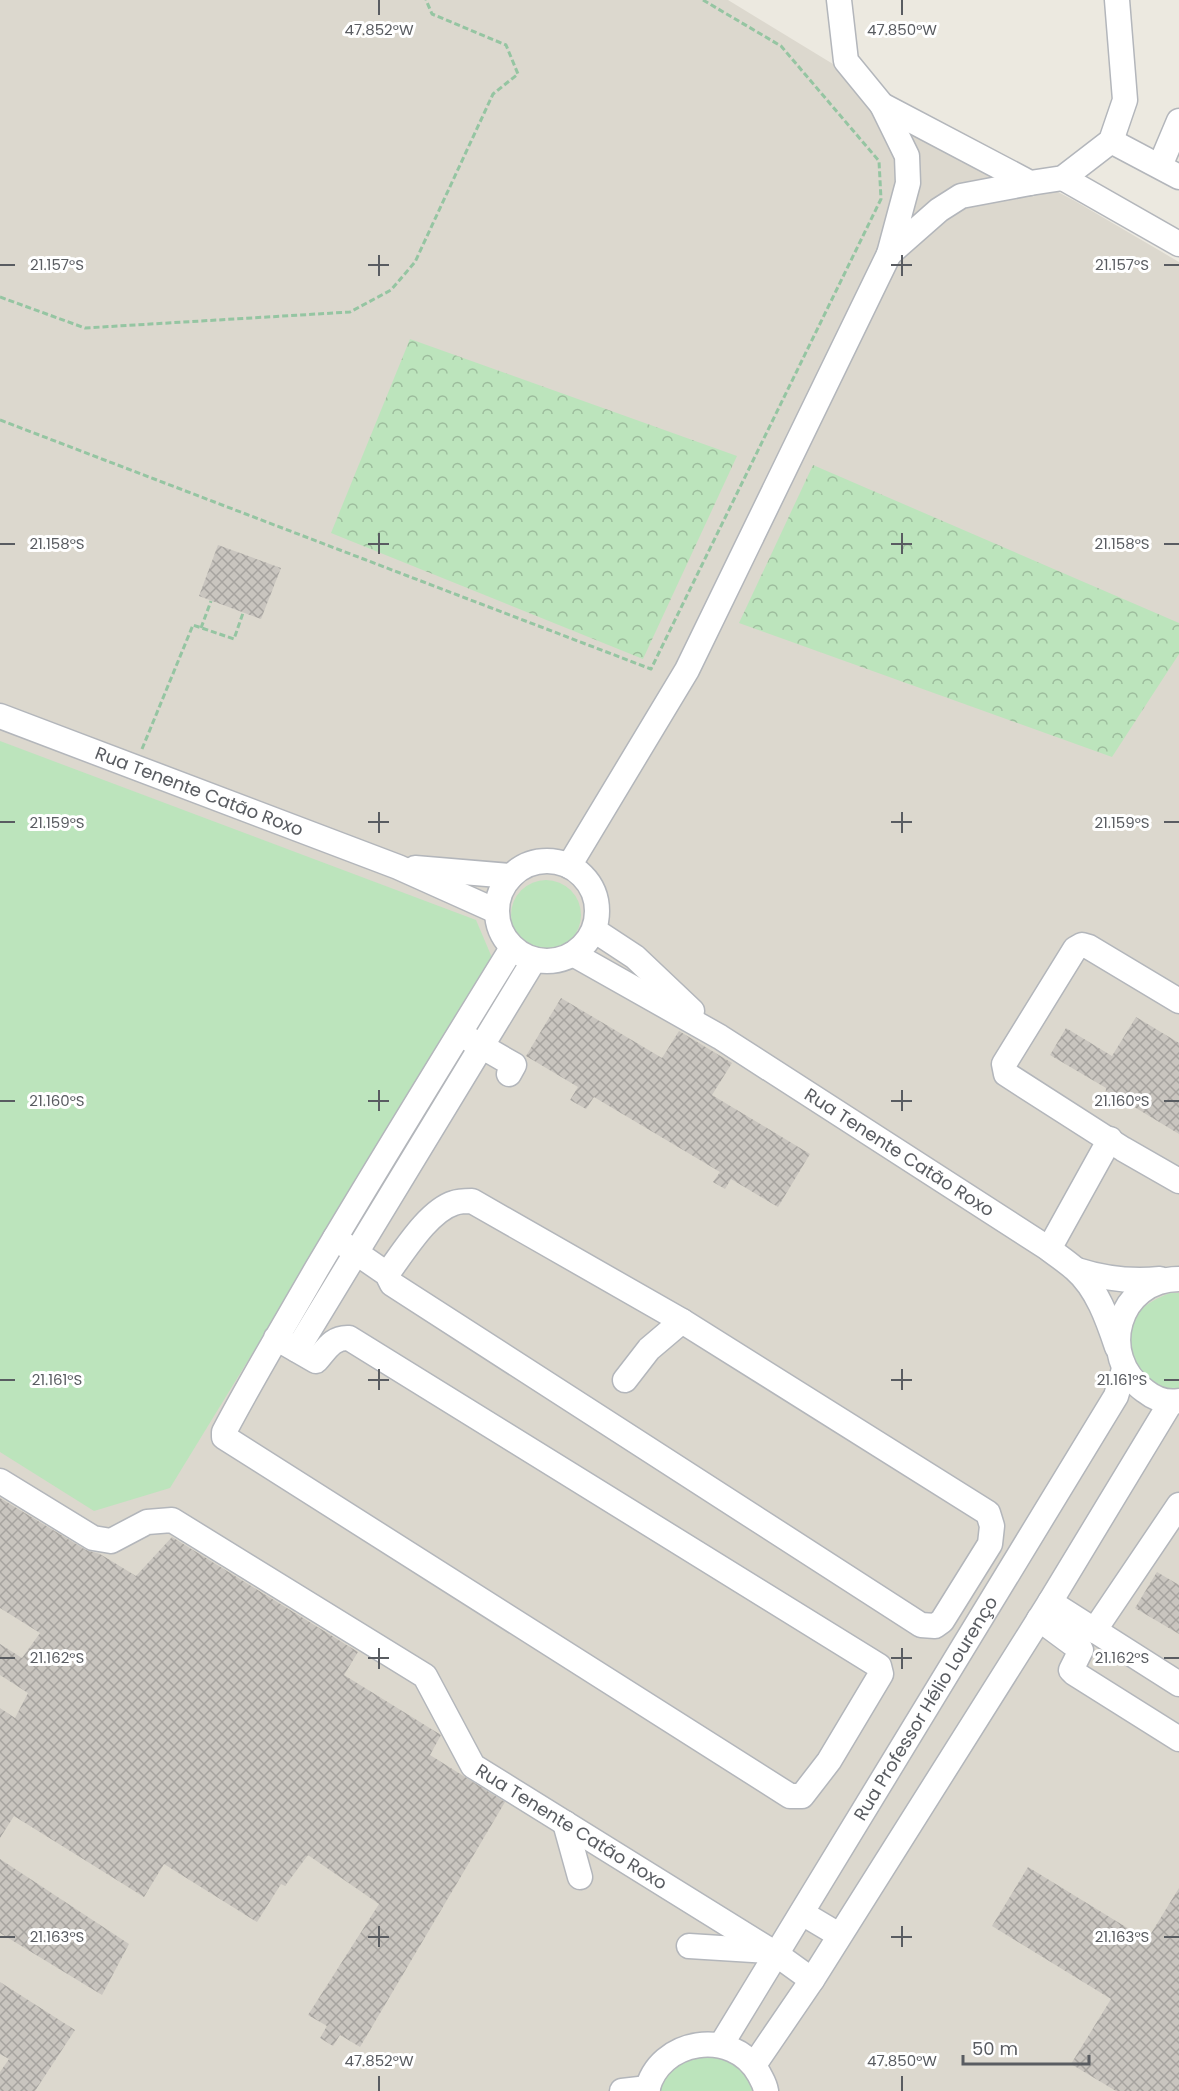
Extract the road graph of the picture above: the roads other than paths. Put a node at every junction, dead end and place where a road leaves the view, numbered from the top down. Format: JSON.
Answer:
{"nodes":[{"id":1,"x":840,"y":0,"type":"edge"},
{"id":2,"x":1117,"y":0,"type":"edge"},
{"id":3,"x":882,"y":105,"type":"junction"},
{"id":4,"x":1179,"y":121,"type":"edge"},
{"id":5,"x":1111,"y":141,"type":"junction"},
{"id":6,"x":1170,"y":171,"type":"edge"},
{"id":7,"x":1063,"y":178,"type":"junction"},
{"id":8,"x":1030,"y":183,"type":"junction"},
{"id":9,"x":1179,"y":244,"type":"edge"},
{"id":10,"x":889,"y":254,"type":"junction"},
{"id":11,"x":0,"y":716,"type":"edge"},
{"id":12,"x":569,"y":866,"type":"junction"},
{"id":13,"x":398,"y":867,"type":"junction"},
{"id":14,"x":511,"y":876,"type":"junction"},
{"id":15,"x":496,"y":911,"type":"junction"},
{"id":16,"x":594,"y":930,"type":"junction"},
{"id":17,"x":512,"y":948,"type":"junction"},
{"id":18,"x":573,"y":954,"type":"junction"},
{"id":19,"x":534,"y":960,"type":"junction"},
{"id":20,"x":1179,"y":1000,"type":"edge"},
{"id":21,"x":459,"y":1034,"type":"junction"},
{"id":22,"x":720,"y":1037,"type":"junction"},
{"id":23,"x":482,"y":1046,"type":"junction"},
{"id":24,"x":509,"y":1074,"type":"dead end"},
{"id":25,"x":417,"y":1101,"type":"junction"},
{"id":26,"x":439,"y":1115,"type":"junction"},
{"id":27,"x":399,"y":1129,"type":"junction"},
{"id":28,"x":1110,"y":1139,"type":"junction"},
{"id":29,"x":422,"y":1144,"type":"junction"},
{"id":30,"x":373,"y":1173,"type":"junction"},
{"id":31,"x":1179,"y":1181,"type":"edge"},
{"id":32,"x":396,"y":1186,"type":"junction"},
{"id":33,"x":335,"y":1238,"type":"junction"},
{"id":34,"x":1049,"y":1249,"type":"junction"},
{"id":35,"x":357,"y":1253,"type":"junction"},
{"id":36,"x":1077,"y":1270,"type":"junction"},
{"id":37,"x":387,"y":1274,"type":"junction"},
{"id":38,"x":1172,"y":1279,"type":"edge"},
{"id":39,"x":682,"y":1321,"type":"junction"},
{"id":40,"x":287,"y":1344,"type":"junction"},
{"id":41,"x":1121,"y":1358,"type":"junction"},
{"id":42,"x":625,"y":1380,"type":"dead end"},
{"id":43,"x":1175,"y":1402,"type":"edge"},
{"id":44,"x":0,"y":1481,"type":"edge"},
{"id":45,"x":1179,"y":1505,"type":"edge"},
{"id":46,"x":1044,"y":1610,"type":"junction"},
{"id":47,"x":1094,"y":1631,"type":"junction"},
{"id":48,"x":1179,"y":1684,"type":"edge"},
{"id":49,"x":1179,"y":1739,"type":"edge"},
{"id":50,"x":566,"y":1823,"type":"junction"},
{"id":51,"x":580,"y":1877,"type":"dead end"},
{"id":52,"x":802,"y":1913,"type":"junction"},
{"id":53,"x":839,"y":1935,"type":"junction"},
{"id":54,"x":689,"y":1946,"type":"dead end"},
{"id":55,"x":774,"y":1953,"type":"junction"},
{"id":56,"x":812,"y":1980,"type":"junction"},
{"id":57,"x":721,"y":2045,"type":"junction"},
{"id":58,"x":754,"y":2065,"type":"junction"},
{"id":59,"x":647,"y":2089,"type":"edge"},
{"id":60,"x":622,"y":2091,"type":"edge"},
{"id":61,"x":766,"y":2091,"type":"edge"}],
"edges":[{"from":1,"to":3,"type":"street"},
{"from":2,"to":5,"type":"street"},
{"from":3,"to":8,"type":"street"},
{"from":3,"to":10,"type":"street"},
{"from":4,"to":6,"type":"street"},
{"from":5,"to":6,"type":"street"},
{"from":5,"to":7,"type":"street"},
{"from":7,"to":8,"type":"street"},
{"from":7,"to":9,"type":"street"},
{"from":8,"to":10,"type":"street"},
{"from":10,"to":12,"type":"street"},
{"from":11,"to":13,"type":"street","name":"Rua Tenente Catão Roxo"},
{"from":12,"to":14,"type":"street"},
{"from":12,"to":16,"type":"street"},
{"from":13,"to":14,"type":"street","name":"Rua Tenente Catão Roxo"},
{"from":13,"to":15,"type":"street","name":"Rua Tenente Catão Roxo"},
{"from":14,"to":15,"type":"street"},
{"from":15,"to":17,"type":"street"},
{"from":16,"to":18,"type":"street"},
{"from":16,"to":22,"type":"street","name":"Rua Tenente Catão Roxo"},
{"from":17,"to":19,"type":"street"},
{"from":17,"to":21,"type":"street"},
{"from":18,"to":19,"type":"street"},
{"from":18,"to":22,"type":"street","name":"Rua Tenente Catão Roxo"},
{"from":19,"to":23,"type":"street"},
{"from":20,"to":28,"type":"street"},
{"from":21,"to":23,"type":"street"},
{"from":21,"to":25,"type":"street"},
{"from":22,"to":34,"type":"street","name":"Rua Tenente Catão Roxo"},
{"from":23,"to":24,"type":"street"},
{"from":23,"to":26,"type":"street"},
{"from":25,"to":26,"type":"street"},
{"from":25,"to":27,"type":"street"},
{"from":26,"to":29,"type":"street"},
{"from":27,"to":29,"type":"street"},
{"from":27,"to":30,"type":"street"},
{"from":28,"to":31,"type":"street"},
{"from":28,"to":34,"type":"street"},
{"from":29,"to":32,"type":"street"},
{"from":30,"to":32,"type":"street"},
{"from":30,"to":33,"type":"street"},
{"from":32,"to":35,"type":"street"},
{"from":33,"to":35,"type":"street"},
{"from":33,"to":40,"type":"street"},
{"from":34,"to":36,"type":"street","name":"Rua Tenente Catão Roxo"},
{"from":35,"to":37,"type":"street"},
{"from":35,"to":40,"type":"street"},
{"from":36,"to":38,"type":"street","name":"Rua Tenente Catão Roxo"},
{"from":36,"to":41,"type":"street","name":"Rua Tenente Catão Roxo"},
{"from":37,"to":39,"type":"street"},
{"from":37,"to":39,"type":"street"},
{"from":38,"to":41,"type":"street","name":"Rua Professor Hélio Lourenço"},
{"from":39,"to":42,"type":"street"},
{"from":40,"to":40,"type":"street"},
{"from":41,"to":43,"type":"street"},
{"from":41,"to":52,"type":"street","name":"Rua Professor Hélio Lourenço"},
{"from":43,"to":46,"type":"street"},
{"from":44,"to":50,"type":"street","name":"Rua Tenente Catão Roxo"},
{"from":45,"to":47,"type":"street"},
{"from":46,"to":47,"type":"street"},
{"from":46,"to":49,"type":"street"},
{"from":46,"to":53,"type":"street"},
{"from":47,"to":48,"type":"street"},
{"from":50,"to":51,"type":"street"},
{"from":50,"to":55,"type":"street","name":"Rua Tenente Catão Roxo"},
{"from":52,"to":53,"type":"street"},
{"from":52,"to":55,"type":"street","name":"Rua Professor Hélio Lourenço"},
{"from":53,"to":56,"type":"street"},
{"from":54,"to":55,"type":"street"},
{"from":55,"to":56,"type":"street","name":"Rua Tenente Catão Roxo"},
{"from":55,"to":57,"type":"street","name":"Rua Professor Hélio Lourenço"},
{"from":56,"to":58,"type":"street"},
{"from":57,"to":58,"type":"street"},
{"from":57,"to":59,"type":"street"},
{"from":58,"to":61,"type":"street"},
{"from":59,"to":60,"type":"street"}]}
